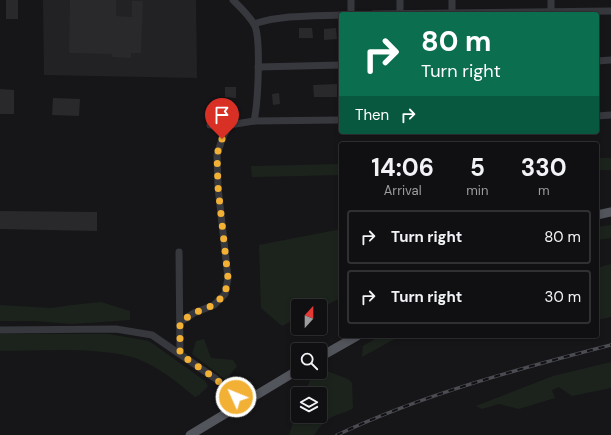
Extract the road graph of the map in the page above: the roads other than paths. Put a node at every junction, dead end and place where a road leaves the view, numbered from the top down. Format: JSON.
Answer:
{"nodes":[{"id":1,"x":233,"y":0,"type":"edge"},
{"id":2,"x":351,"y":0,"type":"edge"},
{"id":3,"x":400,"y":0,"type":"edge"},
{"id":4,"x":452,"y":0,"type":"edge"},
{"id":5,"x":551,"y":0,"type":"edge"},
{"id":6,"x":551,"y":11,"type":"junction"},
{"id":7,"x":611,"y":11,"type":"edge"},
{"id":8,"x":351,"y":12,"type":"edge"},
{"id":9,"x":400,"y":12,"type":"edge"},
{"id":10,"x":452,"y":12,"type":"edge"},
{"id":11,"x":502,"y":12,"type":"edge"},
{"id":12,"x":339,"y":15,"type":"edge"},
{"id":13,"x":254,"y":24,"type":"junction"},
{"id":14,"x":611,"y":60,"type":"edge"},
{"id":15,"x":599,"y":61,"type":"edge"},
{"id":16,"x":339,"y":65,"type":"edge"},
{"id":17,"x":258,"y":67,"type":"junction"},
{"id":18,"x":599,"y":116,"type":"edge"},
{"id":19,"x":611,"y":116,"type":"edge"},
{"id":20,"x":339,"y":120,"type":"edge"},
{"id":21,"x":254,"y":121,"type":"junction"},
{"id":22,"x":229,"y":125,"type":"junction"},
{"id":23,"x":210,"y":126,"type":"dead end"},
{"id":24,"x":611,"y":212,"type":"edge"},
{"id":25,"x":599,"y":214,"type":"edge"},
{"id":26,"x":179,"y":252,"type":"dead end"},
{"id":27,"x":180,"y":322,"type":"junction"},
{"id":28,"x":0,"y":330,"type":"edge"},
{"id":29,"x":353,"y":338,"type":"edge"},
{"id":30,"x":327,"y":353,"type":"edge"},
{"id":31,"x":180,"y":354,"type":"junction"},
{"id":32,"x":291,"y":374,"type":"edge"},
{"id":33,"x":242,"y":404,"type":"junction"},
{"id":34,"x":190,"y":435,"type":"edge"}],
"edges":[{"from":1,"to":13,"type":"street"},
{"from":2,"to":8,"type":"street"},
{"from":3,"to":9,"type":"street"},
{"from":4,"to":10,"type":"street"},
{"from":5,"to":6,"type":"street"},
{"from":6,"to":7,"type":"street"},
{"from":6,"to":11,"type":"street"},
{"from":12,"to":13,"type":"street"},
{"from":13,"to":17,"type":"street"},
{"from":14,"to":15,"type":"street"},
{"from":16,"to":17,"type":"street"},
{"from":17,"to":21,"type":"street"},
{"from":18,"to":19,"type":"street"},
{"from":20,"to":21,"type":"street"},
{"from":21,"to":22,"type":"street"},
{"from":22,"to":23,"type":"street"},
{"from":22,"to":27,"type":"street"},
{"from":24,"to":25,"type":"main road"},
{"from":26,"to":27,"type":"street"},
{"from":27,"to":31,"type":"street"},
{"from":28,"to":31,"type":"street"},
{"from":29,"to":30,"type":"main road"},
{"from":31,"to":33,"type":"street"},
{"from":32,"to":33,"type":"main road"},
{"from":33,"to":34,"type":"main road"}]}
